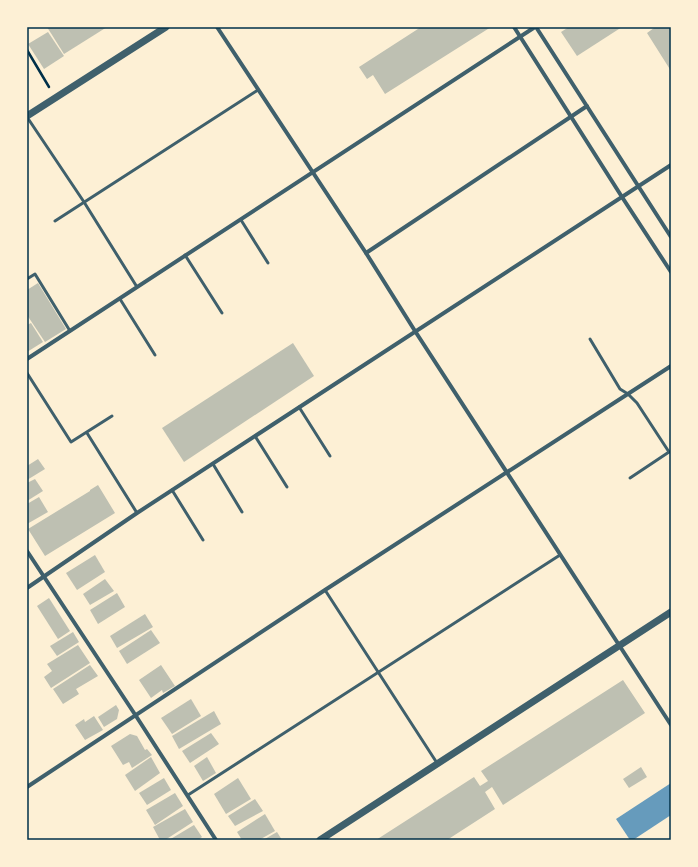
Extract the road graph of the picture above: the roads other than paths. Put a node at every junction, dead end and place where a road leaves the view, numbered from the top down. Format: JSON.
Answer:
{"nodes":[{"id":1,"x":166,"y":27,"type":"edge"},
{"id":2,"x":217,"y":27,"type":"edge"},
{"id":3,"x":514,"y":27,"type":"edge"},
{"id":4,"x":536,"y":27,"type":"edge"},
{"id":5,"x":520,"y":37,"type":"junction"},
{"id":6,"x":258,"y":90,"type":"junction"},
{"id":7,"x":587,"y":106,"type":"junction"},
{"id":8,"x":27,"y":117,"type":"edge"},
{"id":9,"x":572,"y":117,"type":"junction"},
{"id":10,"x":671,"y":165,"type":"edge"},
{"id":11,"x":313,"y":173,"type":"junction"},
{"id":12,"x":639,"y":186,"type":"junction"},
{"id":13,"x":622,"y":197,"type":"junction"},
{"id":14,"x":84,"y":202,"type":"junction"},
{"id":15,"x":241,"y":220,"type":"junction"},
{"id":16,"x":55,"y":221,"type":"dead end"},
{"id":17,"x":671,"y":237,"type":"edge"},
{"id":18,"x":366,"y":253,"type":"junction"},
{"id":19,"x":186,"y":255,"type":"junction"},
{"id":20,"x":268,"y":263,"type":"dead end"},
{"id":21,"x":671,"y":272,"type":"edge"},
{"id":22,"x":27,"y":279,"type":"edge"},
{"id":23,"x":137,"y":287,"type":"junction"},
{"id":24,"x":120,"y":299,"type":"junction"},
{"id":25,"x":222,"y":313,"type":"dead end"},
{"id":26,"x":70,"y":331,"type":"junction"},
{"id":27,"x":415,"y":331,"type":"junction"},
{"id":28,"x":590,"y":339,"type":"dead end"},
{"id":29,"x":155,"y":355,"type":"dead end"},
{"id":30,"x":27,"y":359,"type":"edge"},
{"id":31,"x":671,"y":366,"type":"edge"},
{"id":32,"x":27,"y":373,"type":"edge"},
{"id":33,"x":628,"y":394,"type":"junction"},
{"id":34,"x":299,"y":407,"type":"junction"},
{"id":35,"x":112,"y":416,"type":"dead end"},
{"id":36,"x":86,"y":433,"type":"junction"},
{"id":37,"x":255,"y":436,"type":"junction"},
{"id":38,"x":330,"y":456,"type":"dead end"},
{"id":39,"x":213,"y":464,"type":"junction"},
{"id":40,"x":507,"y":473,"type":"junction"},
{"id":41,"x":630,"y":478,"type":"dead end"},
{"id":42,"x":287,"y":487,"type":"dead end"},
{"id":43,"x":172,"y":490,"type":"junction"},
{"id":44,"x":242,"y":512,"type":"dead end"},
{"id":45,"x":137,"y":513,"type":"junction"},
{"id":46,"x":203,"y":540,"type":"dead end"},
{"id":47,"x":27,"y":551,"type":"edge"},
{"id":48,"x":560,"y":554,"type":"junction"},
{"id":49,"x":44,"y":577,"type":"junction"},
{"id":50,"x":27,"y":588,"type":"edge"},
{"id":51,"x":325,"y":590,"type":"junction"},
{"id":52,"x":671,"y":612,"type":"edge"},
{"id":53,"x":619,"y":646,"type":"junction"},
{"id":54,"x":378,"y":672,"type":"junction"},
{"id":55,"x":136,"y":716,"type":"junction"},
{"id":56,"x":671,"y":725,"type":"edge"},
{"id":57,"x":437,"y":763,"type":"junction"},
{"id":58,"x":27,"y":786,"type":"edge"},
{"id":59,"x":188,"y":795,"type":"junction"},
{"id":60,"x":216,"y":840,"type":"edge"},
{"id":61,"x":320,"y":840,"type":"edge"}],
"edges":[{"from":1,"to":8,"type":"street"},
{"from":2,"to":6,"type":"street"},
{"from":3,"to":5,"type":"street"},
{"from":4,"to":5,"type":"street"},
{"from":4,"to":7,"type":"street"},
{"from":5,"to":9,"type":"street"},
{"from":5,"to":11,"type":"street"},
{"from":6,"to":11,"type":"street"},
{"from":6,"to":14,"type":"lane"},
{"from":7,"to":9,"type":"street"},
{"from":7,"to":12,"type":"street"},
{"from":8,"to":14,"type":"lane"},
{"from":9,"to":13,"type":"street"},
{"from":9,"to":18,"type":"street"},
{"from":10,"to":12,"type":"street"},
{"from":11,"to":15,"type":"street"},
{"from":11,"to":18,"type":"street"},
{"from":12,"to":13,"type":"street"},
{"from":12,"to":17,"type":"street"},
{"from":13,"to":21,"type":"street"},
{"from":13,"to":27,"type":"street"},
{"from":14,"to":16,"type":"lane"},
{"from":14,"to":23,"type":"lane"},
{"from":15,"to":19,"type":"street"},
{"from":15,"to":20,"type":"lane"},
{"from":18,"to":27,"type":"street"},
{"from":19,"to":23,"type":"street"},
{"from":19,"to":25,"type":"lane"},
{"from":22,"to":26,"type":"lane"},
{"from":23,"to":24,"type":"street"},
{"from":24,"to":26,"type":"street"},
{"from":24,"to":29,"type":"lane"},
{"from":26,"to":30,"type":"street"},
{"from":27,"to":34,"type":"street"},
{"from":27,"to":40,"type":"street"},
{"from":28,"to":33,"type":"lane"},
{"from":31,"to":33,"type":"street"},
{"from":32,"to":36,"type":"lane"},
{"from":33,"to":40,"type":"street"},
{"from":33,"to":41,"type":"lane"},
{"from":34,"to":37,"type":"street"},
{"from":34,"to":38,"type":"lane"},
{"from":35,"to":36,"type":"lane"},
{"from":36,"to":45,"type":"lane"},
{"from":37,"to":39,"type":"street"},
{"from":37,"to":42,"type":"lane"},
{"from":39,"to":43,"type":"street"},
{"from":39,"to":44,"type":"lane"},
{"from":40,"to":48,"type":"street"},
{"from":40,"to":51,"type":"street"},
{"from":43,"to":45,"type":"street"},
{"from":43,"to":46,"type":"lane"},
{"from":45,"to":49,"type":"street"},
{"from":47,"to":49,"type":"street"},
{"from":48,"to":53,"type":"street"},
{"from":48,"to":54,"type":"lane"},
{"from":49,"to":50,"type":"street"},
{"from":49,"to":55,"type":"street"},
{"from":51,"to":54,"type":"lane"},
{"from":51,"to":55,"type":"street"},
{"from":52,"to":53,"type":"street"},
{"from":53,"to":56,"type":"street"},
{"from":53,"to":57,"type":"street"},
{"from":54,"to":57,"type":"lane"},
{"from":54,"to":59,"type":"lane"},
{"from":55,"to":58,"type":"street"},
{"from":55,"to":59,"type":"street"},
{"from":57,"to":61,"type":"street"},
{"from":59,"to":60,"type":"street"}]}
